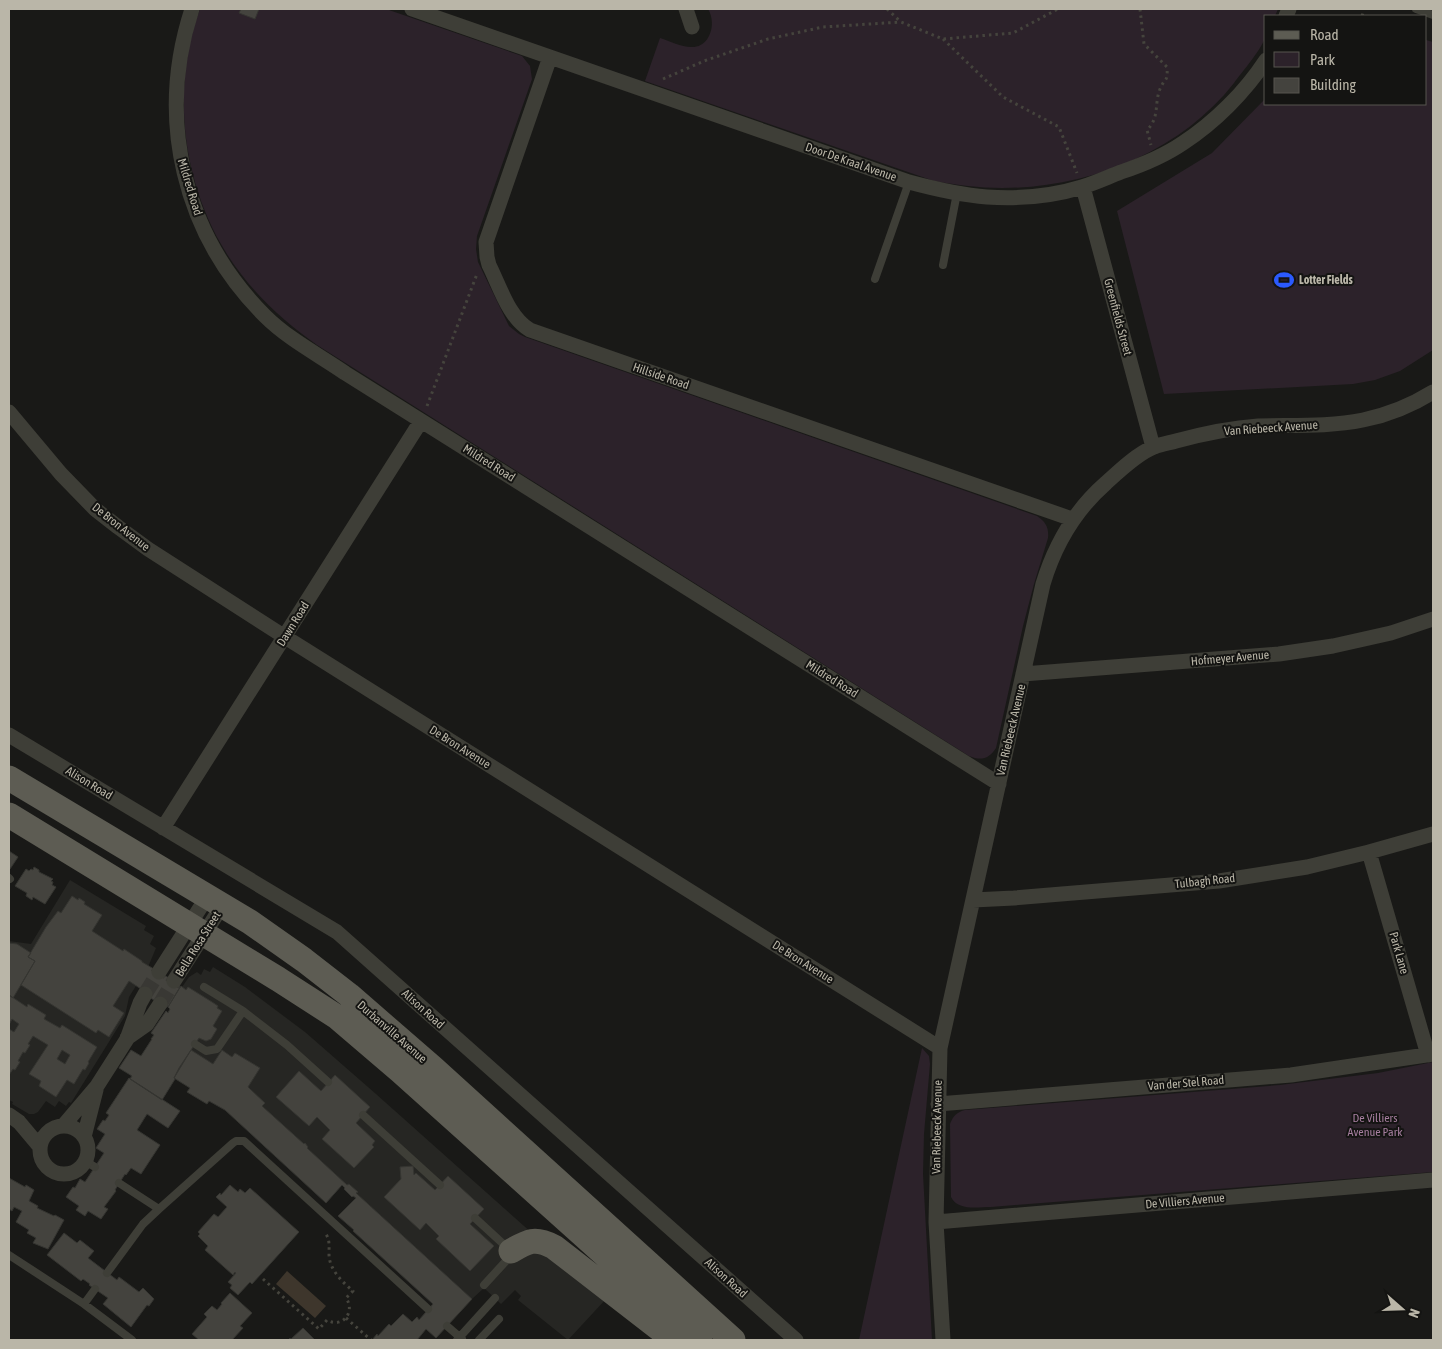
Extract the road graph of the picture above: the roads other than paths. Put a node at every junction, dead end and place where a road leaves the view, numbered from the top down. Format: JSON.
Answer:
{"nodes":[{"id":1,"x":192,"y":9,"type":"edge"},
{"id":2,"x":412,"y":9,"type":"edge"},
{"id":3,"x":686,"y":9,"type":"edge"},
{"id":4,"x":1416,"y":9,"type":"edge"},
{"id":5,"x":1433,"y":15,"type":"edge"},
{"id":6,"x":692,"y":27,"type":"dead end"},
{"id":7,"x":550,"y":57,"type":"junction"},
{"id":8,"x":1264,"y":63,"type":"edge"},
{"id":9,"x":909,"y":182,"type":"junction"},
{"id":10,"x":1083,"y":187,"type":"junction"},
{"id":11,"x":957,"y":193,"type":"junction"},
{"id":12,"x":943,"y":266,"type":"dead end"},
{"id":13,"x":876,"y":279,"type":"dead end"},
{"id":14,"x":1433,"y":392,"type":"edge"},
{"id":15,"x":9,"y":412,"type":"edge"},
{"id":16,"x":421,"y":421,"type":"junction"},
{"id":17,"x":1153,"y":447,"type":"junction"},
{"id":18,"x":1072,"y":519,"type":"junction"},
{"id":19,"x":1433,"y":619,"type":"edge"},
{"id":20,"x":285,"y":637,"type":"junction"},
{"id":21,"x":1023,"y":674,"type":"junction"},
{"id":22,"x":9,"y":735,"type":"edge"},
{"id":23,"x":9,"y":778,"type":"edge"},
{"id":24,"x":998,"y":784,"type":"junction"},
{"id":25,"x":9,"y":815,"type":"edge"},
{"id":26,"x":163,"y":828,"type":"junction"},
{"id":27,"x":1433,"y":834,"type":"edge"},
{"id":28,"x":1369,"y":852,"type":"junction"},
{"id":29,"x":973,"y":900,"type":"junction"},
{"id":30,"x":215,"y":901,"type":"junction"},
{"id":31,"x":197,"y":929,"type":"junction"},
{"id":32,"x":159,"y":972,"type":"tunnel mouth"},
{"id":33,"x":174,"y":982,"type":"tunnel mouth"},
{"id":34,"x":204,"y":987,"type":"dead end"},
{"id":35,"x":145,"y":994,"type":"tunnel mouth"},
{"id":36,"x":243,"y":1011,"type":"junction"},
{"id":37,"x":157,"y":1014,"type":"tunnel mouth"},
{"id":38,"x":127,"y":1038,"type":"junction"},
{"id":39,"x":195,"y":1044,"type":"dead end"},
{"id":40,"x":940,"y":1048,"type":"junction"},
{"id":41,"x":1431,"y":1054,"type":"edge"},
{"id":42,"x":328,"y":1082,"type":"dead end"},
{"id":43,"x":97,"y":1086,"type":"junction"},
{"id":44,"x":938,"y":1104,"type":"junction"},
{"id":45,"x":363,"y":1115,"type":"dead end"},
{"id":46,"x":14,"y":1119,"type":"edge"},
{"id":47,"x":59,"y":1127,"type":"junction"},
{"id":48,"x":84,"y":1137,"type":"junction"},
{"id":49,"x":40,"y":1147,"type":"junction"},
{"id":50,"x":1433,"y":1180,"type":"edge"},
{"id":51,"x":119,"y":1183,"type":"dead end"},
{"id":52,"x":440,"y":1185,"type":"dead end"},
{"id":53,"x":160,"y":1209,"type":"junction"},
{"id":54,"x":475,"y":1218,"type":"dead end"},
{"id":55,"x":936,"y":1222,"type":"junction"},
{"id":56,"x":511,"y":1251,"type":"junction"},
{"id":57,"x":9,"y":1255,"type":"edge"},
{"id":58,"x":107,"y":1273,"type":"dead end"},
{"id":59,"x":484,"y":1285,"type":"dead end"},
{"id":60,"x":95,"y":1289,"type":"dead end"},
{"id":61,"x":495,"y":1298,"type":"dead end"},
{"id":62,"x":84,"y":1304,"type":"junction"},
{"id":63,"x":428,"y":1309,"type":"dead end"},
{"id":64,"x":499,"y":1319,"type":"dead end"},
{"id":65,"x":447,"y":1326,"type":"dead end"},
{"id":66,"x":460,"y":1339,"type":"edge"},
{"id":67,"x":132,"y":1340,"type":"edge"},
{"id":68,"x":479,"y":1340,"type":"edge"},
{"id":69,"x":674,"y":1340,"type":"edge"},
{"id":70,"x":700,"y":1340,"type":"edge"},
{"id":71,"x":733,"y":1340,"type":"edge"},
{"id":72,"x":796,"y":1340,"type":"edge"},
{"id":73,"x":943,"y":1340,"type":"edge"}],
"edges":[{"from":1,"to":16,"type":"street","name":"Mildred Road"},
{"from":2,"to":7,"type":"street","name":"Door De Kraal Avenue"},
{"from":3,"to":6,"type":"street"},
{"from":4,"to":5,"type":"lane"},
{"from":7,"to":9,"type":"street","name":"Door De Kraal Avenue"},
{"from":7,"to":18,"type":"street","name":"Hillside Road"},
{"from":8,"to":10,"type":"street","name":"Door De Kraal Avenue"},
{"from":9,"to":11,"type":"street","name":"Door De Kraal Avenue"},
{"from":9,"to":13,"type":"lane"},
{"from":10,"to":11,"type":"street","name":"Door De Kraal Avenue"},
{"from":10,"to":17,"type":"street","name":"Greenfields Street"},
{"from":11,"to":12,"type":"lane"},
{"from":14,"to":17,"type":"street","name":"Van Riebeeck Avenue"},
{"from":15,"to":20,"type":"street","name":"De Bron Avenue"},
{"from":16,"to":20,"type":"street","name":"Dawn Road"},
{"from":16,"to":24,"type":"street","name":"Mildred Road"},
{"from":17,"to":18,"type":"street","name":"Van Riebeeck Avenue"},
{"from":18,"to":21,"type":"street","name":"Van Riebeeck Avenue"},
{"from":19,"to":21,"type":"street","name":"Hofmeyer Avenue"},
{"from":20,"to":26,"type":"street","name":"Dawn Road"},
{"from":20,"to":40,"type":"street","name":"De Bron Avenue"},
{"from":21,"to":24,"type":"street","name":"Van Riebeeck Avenue"},
{"from":22,"to":26,"type":"street","name":"Alison Road"},
{"from":23,"to":30,"type":"main road","name":"Durbanville Avenue"},
{"from":24,"to":29,"type":"street","name":"Van Riebeeck Avenue"},
{"from":25,"to":31,"type":"main road","name":"Durbanville Avenue"},
{"from":26,"to":72,"type":"street","name":"Alison Road"},
{"from":27,"to":28,"type":"street","name":"Tulbagh Road"},
{"from":28,"to":29,"type":"street","name":"Tulbagh Road"},
{"from":28,"to":41,"type":"street","name":"Park Lane"},
{"from":29,"to":40,"type":"street","name":"Van Riebeeck Avenue"},
{"from":30,"to":31,"type":"street","name":"Bella Rosa Street"},
{"from":30,"to":71,"type":"main road","name":"Durbanville Avenue"},
{"from":31,"to":32,"type":"street","name":"Bella Rosa Street"},
{"from":31,"to":33,"type":"street","name":"Bella Rosa Street"},
{"from":31,"to":70,"type":"main road","name":"Durbanville Avenue"},
{"from":34,"to":36,"type":"lane"},
{"from":35,"to":38,"type":"street"},
{"from":36,"to":39,"type":"lane"},
{"from":36,"to":42,"type":"lane"},
{"from":37,"to":38,"type":"street"},
{"from":38,"to":43,"type":"street"},
{"from":40,"to":44,"type":"street","name":"Van Riebeeck Avenue"},
{"from":41,"to":44,"type":"street","name":"Van der Stel Road"},
{"from":43,"to":47,"type":"street"},
{"from":43,"to":48,"type":"street"},
{"from":44,"to":55,"type":"street","name":"Van Riebeeck Avenue"},
{"from":45,"to":52,"type":"lane"},
{"from":46,"to":47,"type":"street"},
{"from":46,"to":49,"type":"street"},
{"from":47,"to":48,"type":"street"},
{"from":47,"to":49,"type":"street"},
{"from":48,"to":49,"type":"street"},
{"from":50,"to":55,"type":"street","name":"De Villiers Avenue"},
{"from":51,"to":53,"type":"lane"},
{"from":53,"to":58,"type":"lane"},
{"from":53,"to":63,"type":"lane"},
{"from":54,"to":56,"type":"lane"},
{"from":55,"to":73,"type":"street","name":"Van Riebeeck Avenue"},
{"from":56,"to":59,"type":"lane"},
{"from":56,"to":69,"type":"main road"},
{"from":57,"to":62,"type":"lane"},
{"from":60,"to":62,"type":"lane"},
{"from":61,"to":66,"type":"lane"},
{"from":62,"to":67,"type":"lane"},
{"from":64,"to":68,"type":"lane"},
{"from":65,"to":66,"type":"lane"}]}
